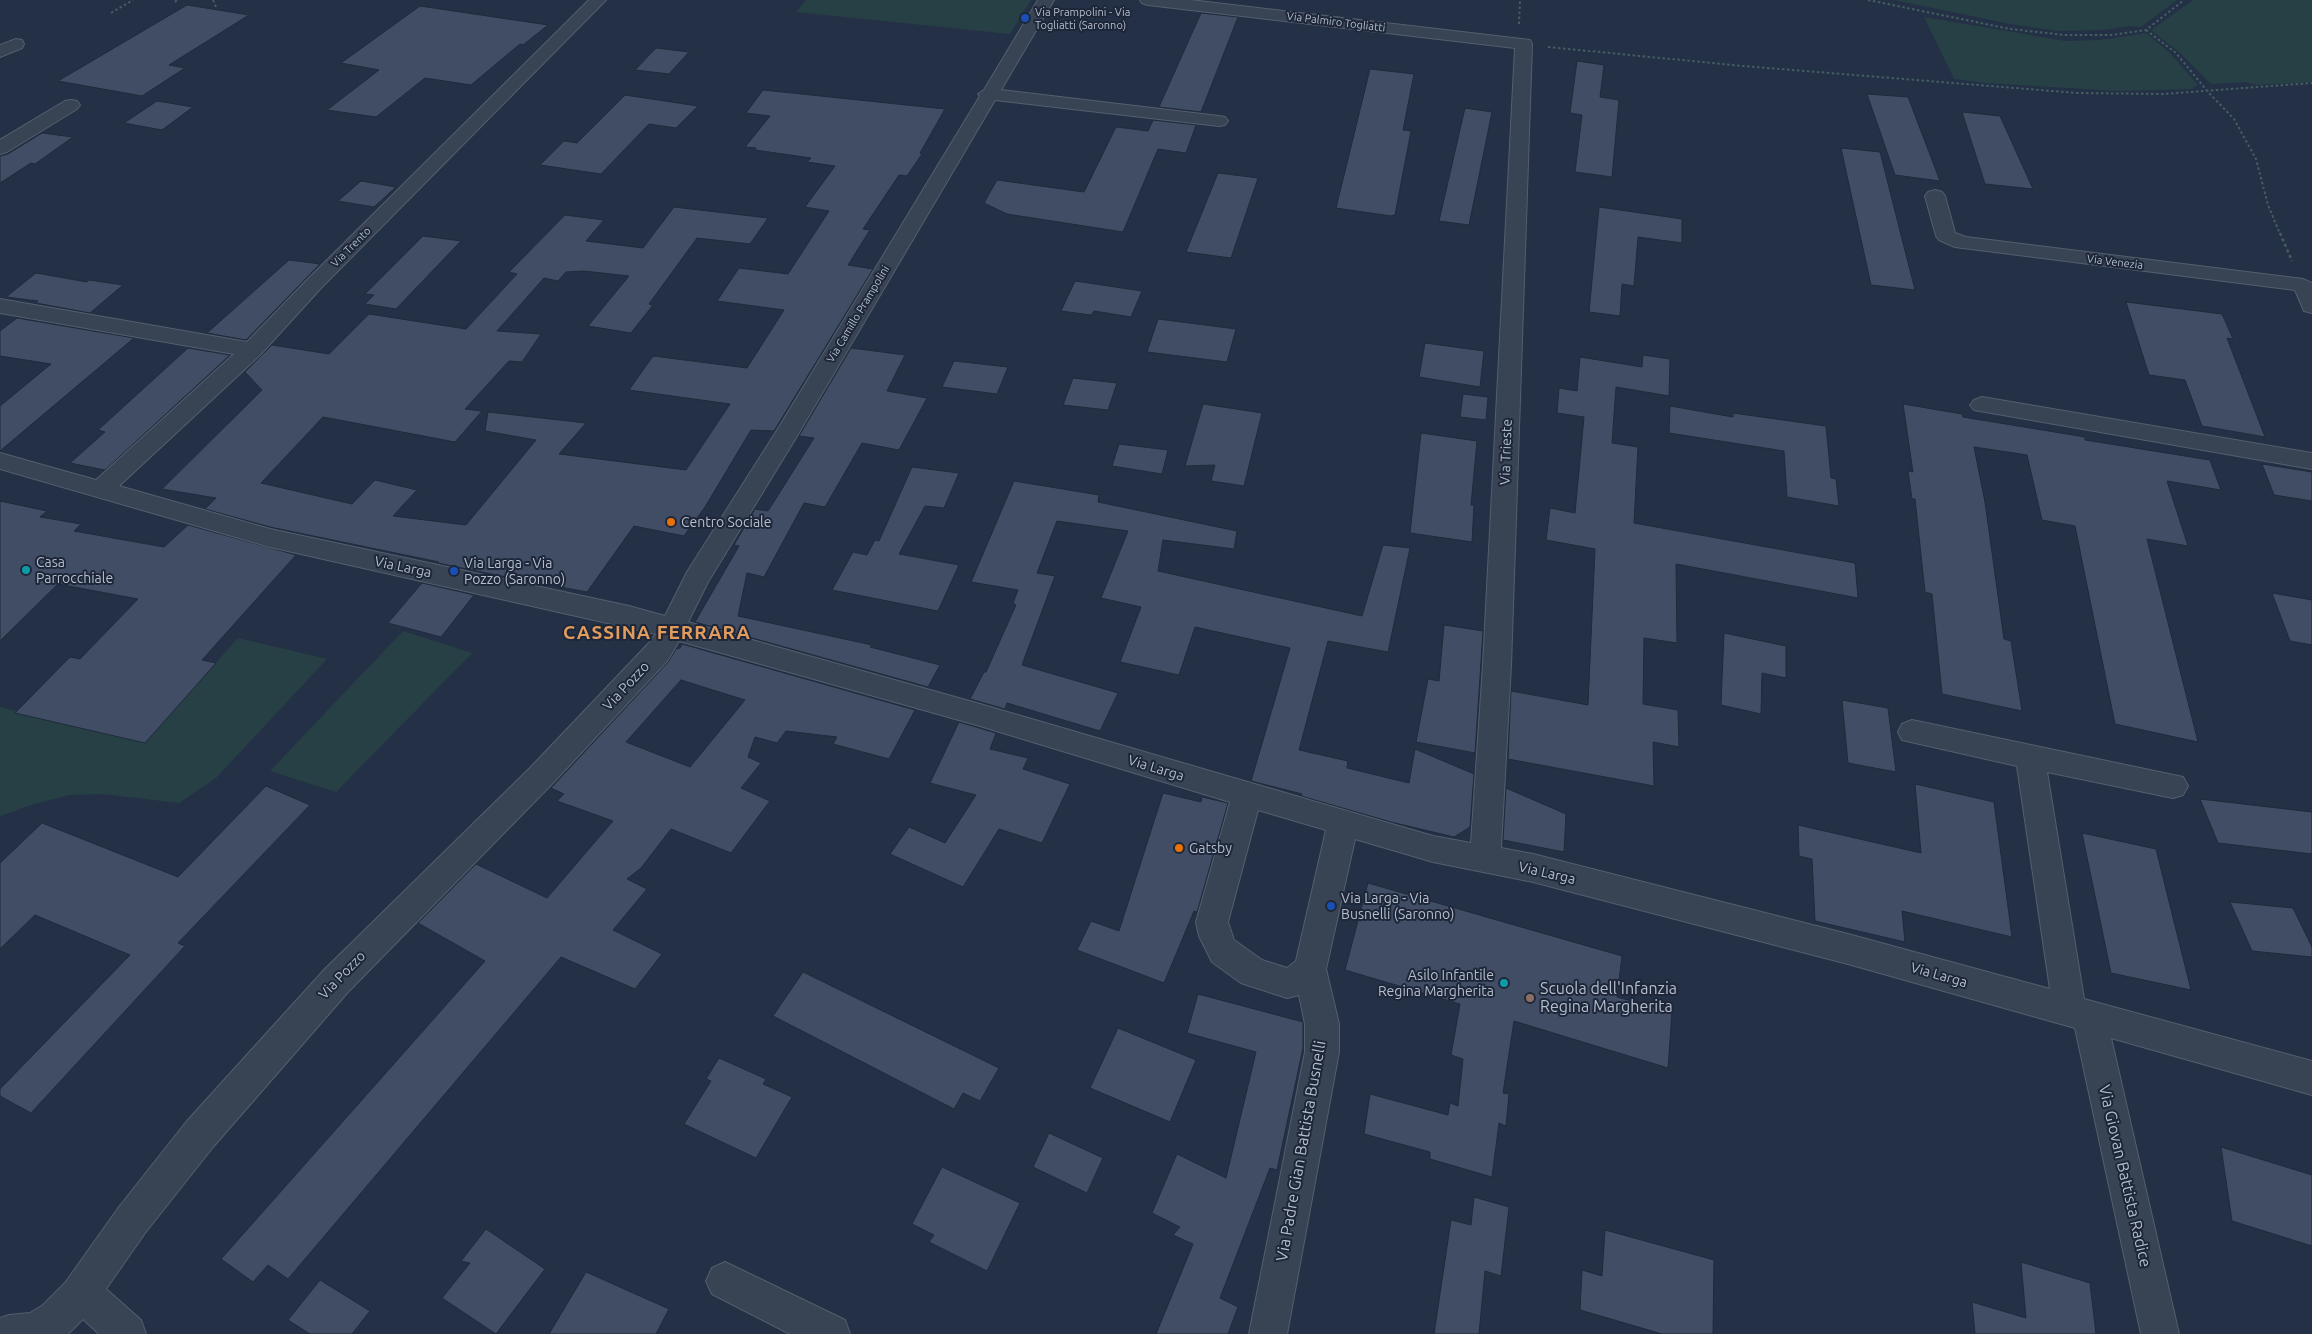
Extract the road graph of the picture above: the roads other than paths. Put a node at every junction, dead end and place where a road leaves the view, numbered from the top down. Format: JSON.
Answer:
{"nodes":[{"id":1,"x":598,"y":0,"type":"edge"},
{"id":2,"x":1046,"y":0,"type":"edge"},
{"id":3,"x":1148,"y":0,"type":"edge"},
{"id":4,"x":16,"y":44,"type":"dead end"},
{"id":5,"x":1524,"y":44,"type":"joint"},
{"id":6,"x":0,"y":52,"type":"edge"},
{"id":7,"x":987,"y":94,"type":"junction"},
{"id":8,"x":71,"y":105,"type":"dead end"},
{"id":9,"x":1219,"y":121,"type":"dead end"},
{"id":10,"x":0,"y":148,"type":"edge"},
{"id":11,"x":1935,"y":196,"type":"dead end"},
{"id":12,"x":0,"y":306,"type":"edge"},
{"id":13,"x":2312,"y":306,"type":"edge"},
{"id":14,"x":252,"y":350,"type":"junction"},
{"id":15,"x":1982,"y":405,"type":"dead end"},
{"id":16,"x":2312,"y":460,"type":"edge"},
{"id":17,"x":0,"y":461,"type":"edge"},
{"id":18,"x":100,"y":490,"type":"junction"},
{"id":19,"x":672,"y":628,"type":"junction"},
{"id":20,"x":1912,"y":732,"type":"dead end"},
{"id":21,"x":2030,"y":756,"type":"junction"},
{"id":22,"x":2173,"y":786,"type":"dead end"},
{"id":23,"x":1246,"y":795,"type":"junction"},
{"id":24,"x":1343,"y":823,"type":"junction"},
{"id":25,"x":1485,"y":860,"type":"junction"},
{"id":26,"x":1310,"y":969,"type":"junction"},
{"id":27,"x":2079,"y":1014,"type":"junction"},
{"id":28,"x":2312,"y":1078,"type":"edge"},
{"id":29,"x":725,"y":1281,"type":"dead end"},
{"id":30,"x":78,"y":1296,"type":"junction"},
{"id":31,"x":0,"y":1332,"type":"edge"},
{"id":32,"x":7,"y":1334,"type":"edge"},
{"id":33,"x":127,"y":1334,"type":"edge"},
{"id":34,"x":831,"y":1334,"type":"edge"},
{"id":35,"x":1268,"y":1334,"type":"edge"},
{"id":36,"x":2160,"y":1334,"type":"edge"}],
"edges":[{"from":1,"to":14,"type":"street","name":"Via Trento"},
{"from":2,"to":7,"type":"street","name":"Via Camillo Prampolini"},
{"from":3,"to":5,"type":"street","name":"Via Palmiro Togliatti"},
{"from":4,"to":6,"type":"street"},
{"from":5,"to":25,"type":"street","name":"Via Trieste"},
{"from":7,"to":9,"type":"street"},
{"from":7,"to":19,"type":"street","name":"Via Camillo Prampolini"},
{"from":8,"to":10,"type":"street"},
{"from":11,"to":13,"type":"street","name":"Via Venezia"},
{"from":12,"to":14,"type":"street"},
{"from":14,"to":18,"type":"street","name":"Via Trento"},
{"from":15,"to":16,"type":"street"},
{"from":17,"to":18,"type":"street","name":"Via Larga"},
{"from":18,"to":19,"type":"street","name":"Via Larga"},
{"from":19,"to":23,"type":"street","name":"Via Larga"},
{"from":19,"to":30,"type":"street","name":"Via Pozzo"},
{"from":20,"to":21,"type":"street"},
{"from":21,"to":22,"type":"street"},
{"from":21,"to":27,"type":"street","name":"Via Giovan Battista Radice"},
{"from":23,"to":24,"type":"street","name":"Via Larga"},
{"from":23,"to":26,"type":"street"},
{"from":24,"to":25,"type":"street","name":"Via Larga"},
{"from":24,"to":26,"type":"street","name":"Via Padre Gian Battista Busnelli"},
{"from":25,"to":27,"type":"street","name":"Via Larga"},
{"from":26,"to":35,"type":"street","name":"Via Padre Gian Battista Busnelli"},
{"from":27,"to":28,"type":"street","name":"Via Larga"},
{"from":27,"to":36,"type":"street","name":"Via Giovan Battista Radice"},
{"from":29,"to":34,"type":"street"},
{"from":30,"to":32,"type":"street","name":"Via Pozzo"},
{"from":30,"to":33,"type":"street"},
{"from":31,"to":32,"type":"street"}]}
